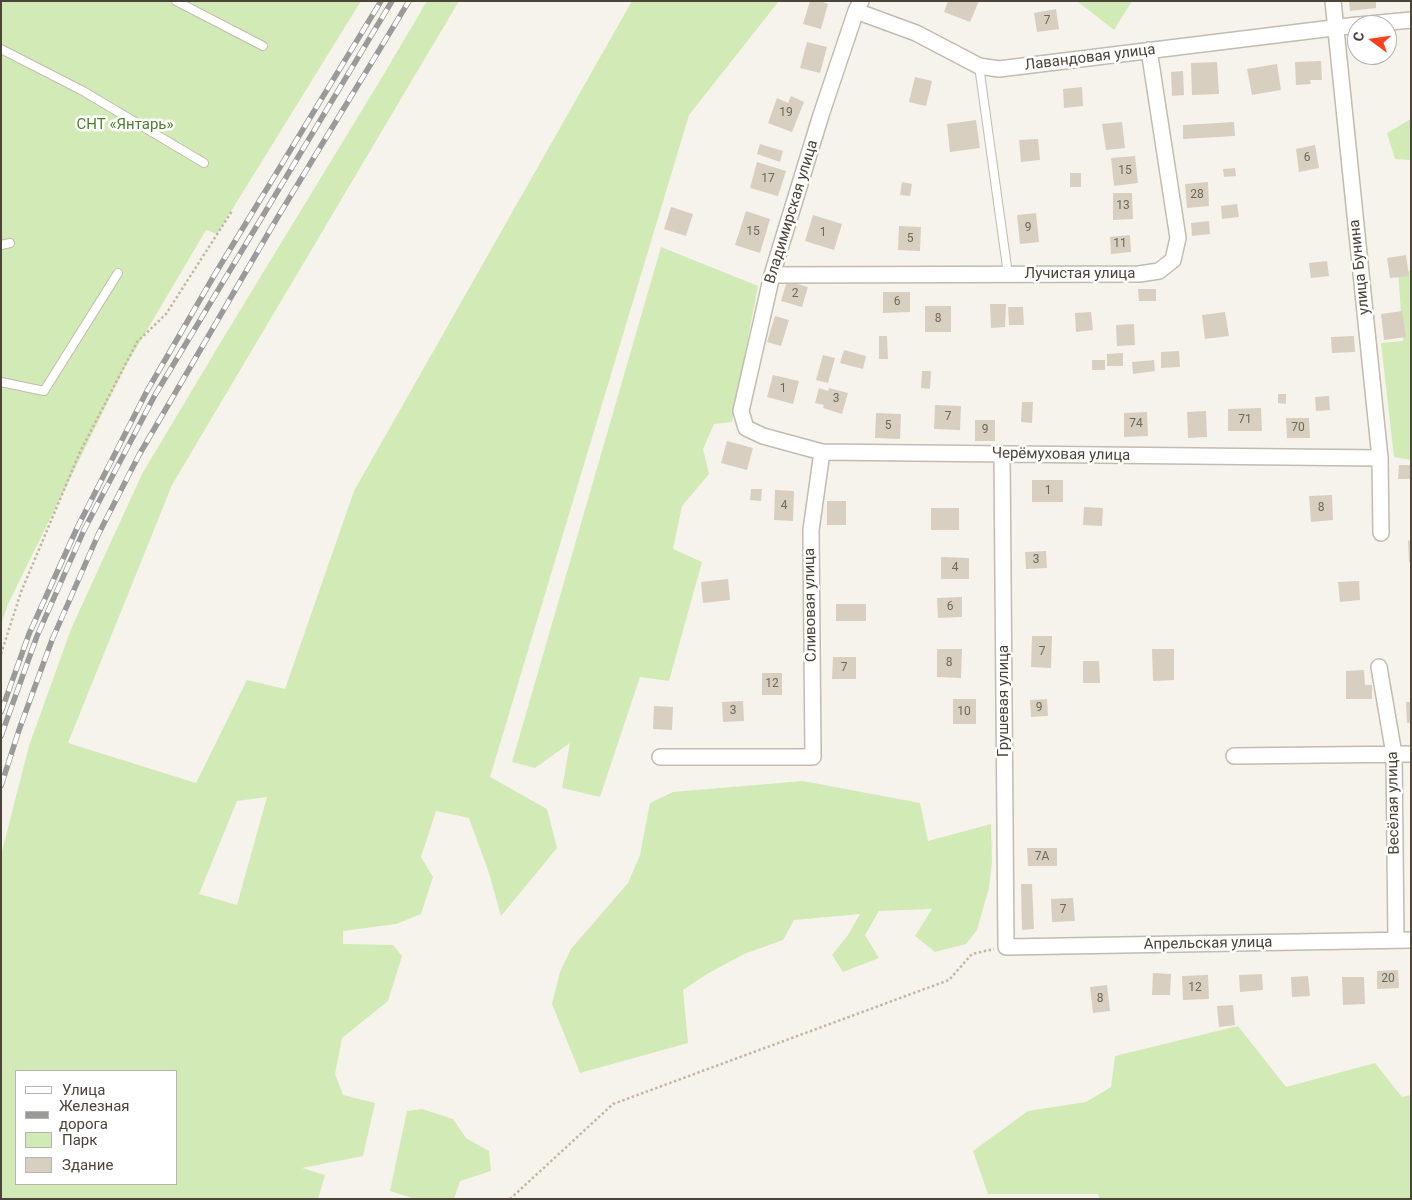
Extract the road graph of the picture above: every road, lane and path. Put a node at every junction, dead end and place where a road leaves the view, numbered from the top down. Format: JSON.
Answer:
{"nodes":[{"id":1,"x":176,"y":1,"type":"edge"},
{"id":2,"x":1333,"y":1,"type":"edge"},
{"id":3,"x":859,"y":6,"type":"edge"},
{"id":4,"x":1411,"y":20,"type":"edge"},
{"id":5,"x":1397,"y":21,"type":"edge"},
{"id":6,"x":1347,"y":26,"type":"edge"},
{"id":7,"x":1335,"y":28,"type":"junction"},
{"id":8,"x":264,"y":46,"type":"dead end"},
{"id":9,"x":1,"y":49,"type":"edge"},
{"id":10,"x":1149,"y":50,"type":"junction"},
{"id":11,"x":979,"y":66,"type":"junction"},
{"id":12,"x":204,"y":164,"type":"dead end"},
{"id":13,"x":232,"y":211,"type":"dead end"},
{"id":14,"x":10,"y":242,"type":"dead end"},
{"id":15,"x":1,"y":245,"type":"edge"},
{"id":16,"x":118,"y":273,"type":"dead end"},
{"id":17,"x":772,"y":274,"type":"junction"},
{"id":18,"x":1008,"y":274,"type":"junction"},
{"id":19,"x":1,"y":382,"type":"edge"},
{"id":20,"x":746,"y":428,"type":"joint"},
{"id":21,"x":822,"y":452,"type":"junction"},
{"id":22,"x":1002,"y":454,"type":"junction"},
{"id":23,"x":1380,"y":458,"type":"junction"},
{"id":24,"x":1381,"y":533,"type":"dead end"},
{"id":25,"x":1,"y":654,"type":"edge"},
{"id":26,"x":1379,"y":667,"type":"dead end"},
{"id":27,"x":1394,"y":754,"type":"junction"},
{"id":28,"x":1411,"y":754,"type":"edge"},
{"id":29,"x":1234,"y":756,"type":"dead end"},
{"id":30,"x":660,"y":757,"type":"dead end"},
{"id":31,"x":1403,"y":940,"type":"edge"},
{"id":32,"x":1006,"y":947,"type":"junction"},
{"id":33,"x":510,"y":1199,"type":"edge"}],
"edges":[{"from":1,"to":8,"type":"lane"},
{"from":2,"to":7,"type":"street","name":"улица Бунина"},
{"from":3,"to":11,"type":"street","name":"Лавандовая улица"},
{"from":3,"to":17,"type":"street","name":"Владимирская улица"},
{"from":4,"to":5,"type":"street"},
{"from":6,"to":7,"type":"street"},
{"from":7,"to":10,"type":"street","name":"Лавандовая улица"},
{"from":7,"to":23,"type":"street","name":"улица Бунина"},
{"from":9,"to":12,"type":"lane"},
{"from":10,"to":11,"type":"street","name":"Лавандовая улица"},
{"from":10,"to":18,"type":"street","name":"Лучистая улица"},
{"from":11,"to":18,"type":"lane"},
{"from":13,"to":25,"type":"path"},
{"from":14,"to":15,"type":"lane"},
{"from":16,"to":19,"type":"lane"},
{"from":17,"to":18,"type":"street","name":"Лучистая улица"},
{"from":17,"to":20,"type":"street","name":"Владимирская улица"},
{"from":20,"to":21,"type":"street","name":"Черёмуховая улица"},
{"from":21,"to":22,"type":"street","name":"Черёмуховая улица"},
{"from":21,"to":30,"type":"street","name":"Сливовая улица"},
{"from":22,"to":23,"type":"street","name":"Черёмуховая улица"},
{"from":22,"to":32,"type":"street","name":"Грушевая улица"},
{"from":23,"to":24,"type":"street","name":"улица Бунина"},
{"from":26,"to":27,"type":"street","name":"Весёлая улица"},
{"from":27,"to":28,"type":"street"},
{"from":27,"to":29,"type":"street"},
{"from":27,"to":31,"type":"street","name":"Весёлая улица"},
{"from":31,"to":32,"type":"street","name":"Апрельская улица"},
{"from":32,"to":33,"type":"path"}]}
